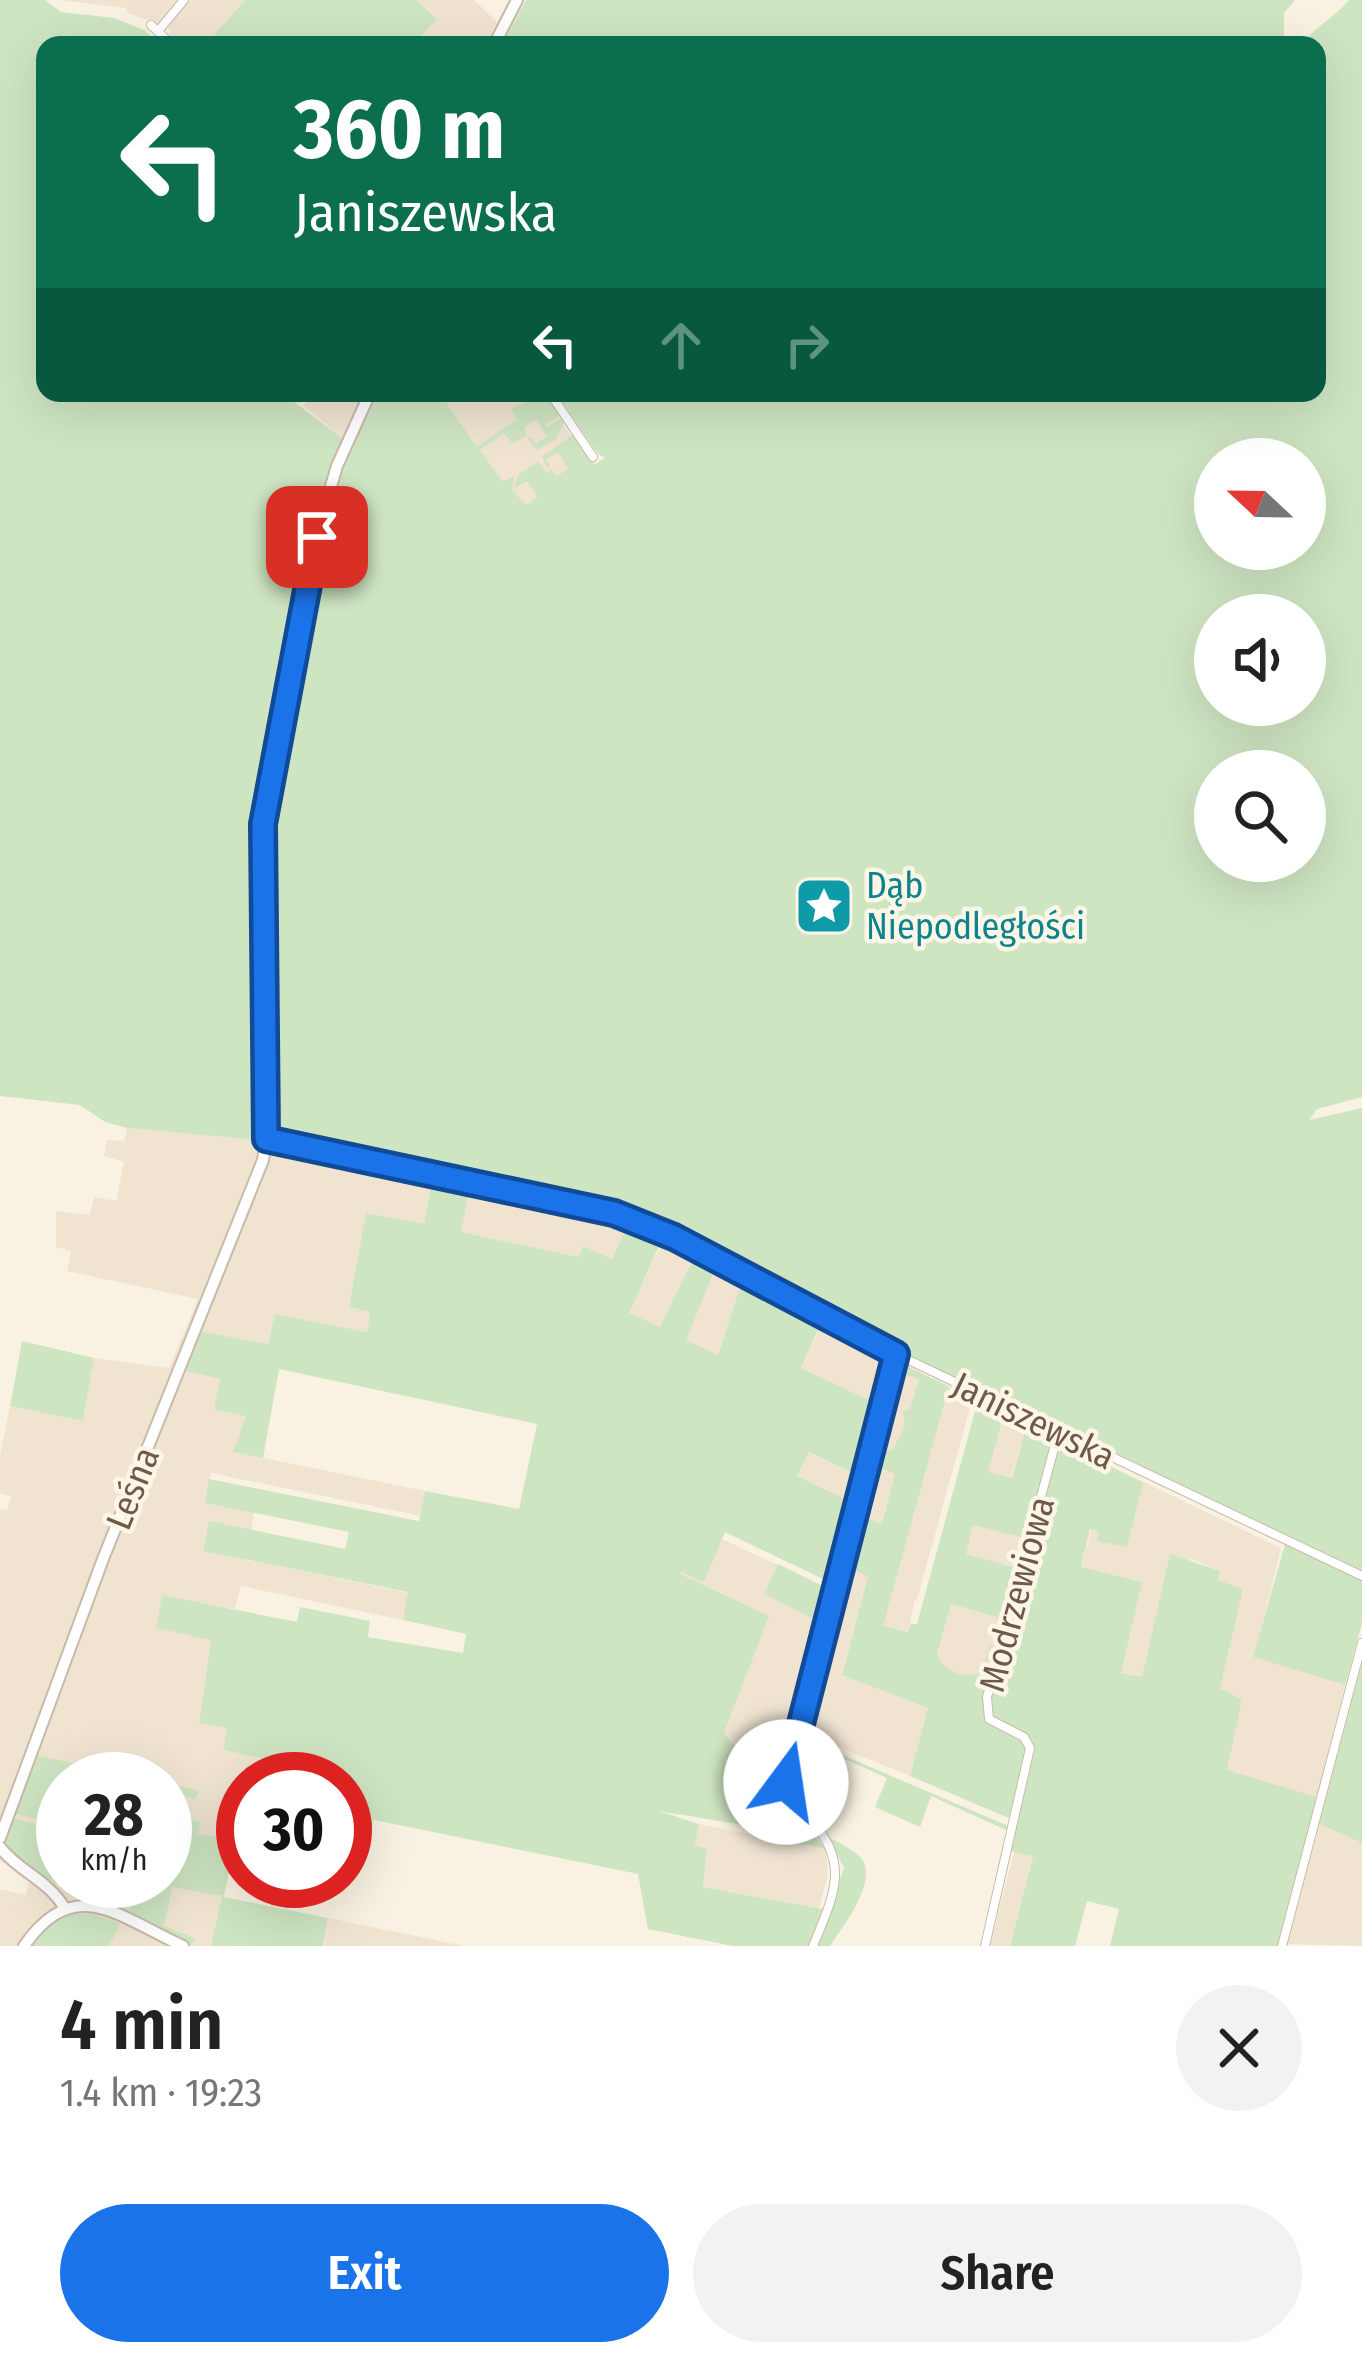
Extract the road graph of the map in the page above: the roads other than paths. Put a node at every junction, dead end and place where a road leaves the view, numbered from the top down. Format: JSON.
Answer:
{"nodes":[{"id":1,"x":184,"y":0,"type":"edge"},
{"id":2,"x":517,"y":0,"type":"edge"},
{"id":3,"x":164,"y":36,"type":"edge"},
{"id":4,"x":499,"y":36,"type":"edge"},
{"id":5,"x":366,"y":402,"type":"edge"},
{"id":6,"x":556,"y":402,"type":"edge"},
{"id":7,"x":593,"y":457,"type":"dead end"},
{"id":8,"x":266,"y":1139,"type":"junction"},
{"id":9,"x":896,"y":1354,"type":"junction"},
{"id":10,"x":1059,"y":1430,"type":"junction"},
{"id":11,"x":1362,"y":1576,"type":"edge"},
{"id":12,"x":1362,"y":1643,"type":"edge"},
{"id":13,"x":0,"y":1843,"type":"edge"},
{"id":14,"x":36,"y":1874,"type":"edge"},
{"id":15,"x":62,"y":1908,"type":"edge"},
{"id":16,"x":96,"y":1908,"type":"edge"},
{"id":17,"x":24,"y":1946,"type":"edge"},
{"id":18,"x":183,"y":1946,"type":"edge"},
{"id":19,"x":813,"y":1946,"type":"edge"},
{"id":20,"x":985,"y":1946,"type":"edge"},
{"id":21,"x":1282,"y":1946,"type":"edge"}],
"edges":[{"from":1,"to":3,"type":"street"},
{"from":2,"to":4,"type":"street"},
{"from":5,"to":8,"type":"street"},
{"from":6,"to":7,"type":"street"},
{"from":8,"to":9,"type":"street","name":"Janiszewska"},
{"from":8,"to":13,"type":"street","name":"Leśna"},
{"from":9,"to":10,"type":"street","name":"Janiszewska"},
{"from":9,"to":19,"type":"street"},
{"from":10,"to":11,"type":"street","name":"Janiszewska"},
{"from":10,"to":20,"type":"street","name":"Modrzewiowa"},
{"from":12,"to":21,"type":"street"},
{"from":13,"to":14,"type":"street","name":"Leśna"},
{"from":15,"to":17,"type":"street"},
{"from":16,"to":18,"type":"street"}]}
